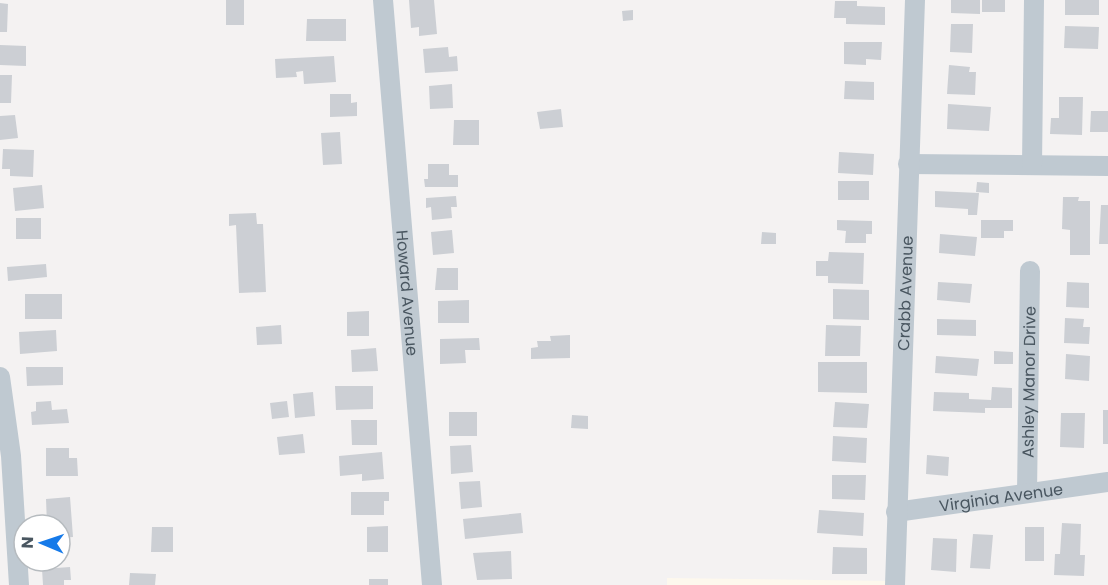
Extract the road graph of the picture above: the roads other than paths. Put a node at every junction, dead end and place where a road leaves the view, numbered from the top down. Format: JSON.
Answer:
{"nodes":[{"id":1,"x":383,"y":0,"type":"edge"},
{"id":2,"x":915,"y":0,"type":"edge"},
{"id":3,"x":1034,"y":0,"type":"edge"},
{"id":4,"x":908,"y":164,"type":"junction"},
{"id":5,"x":1032,"y":165,"type":"junction"},
{"id":6,"x":1108,"y":166,"type":"edge"},
{"id":7,"x":1030,"y":271,"type":"dead end"},
{"id":8,"x":0,"y":377,"type":"edge"},
{"id":9,"x":1108,"y":482,"type":"edge"},
{"id":10,"x":1027,"y":493,"type":"junction"},
{"id":11,"x":896,"y":512,"type":"junction"},
{"id":12,"x":19,"y":585,"type":"edge"},
{"id":13,"x":432,"y":585,"type":"edge"},
{"id":14,"x":895,"y":585,"type":"edge"}],
"edges":[{"from":1,"to":13,"type":"street","name":"Howard Avenue"},
{"from":2,"to":4,"type":"street","name":"Crabb Avenue"},
{"from":3,"to":5,"type":"street"},
{"from":4,"to":5,"type":"street"},
{"from":4,"to":11,"type":"street","name":"Crabb Avenue"},
{"from":5,"to":6,"type":"street"},
{"from":7,"to":10,"type":"street","name":"Ashley Manor Drive"},
{"from":8,"to":12,"type":"street"},
{"from":9,"to":10,"type":"street","name":"Virginia Avenue"},
{"from":10,"to":11,"type":"street","name":"Virginia Avenue"},
{"from":11,"to":14,"type":"street","name":"Crabb Avenue"}]}
